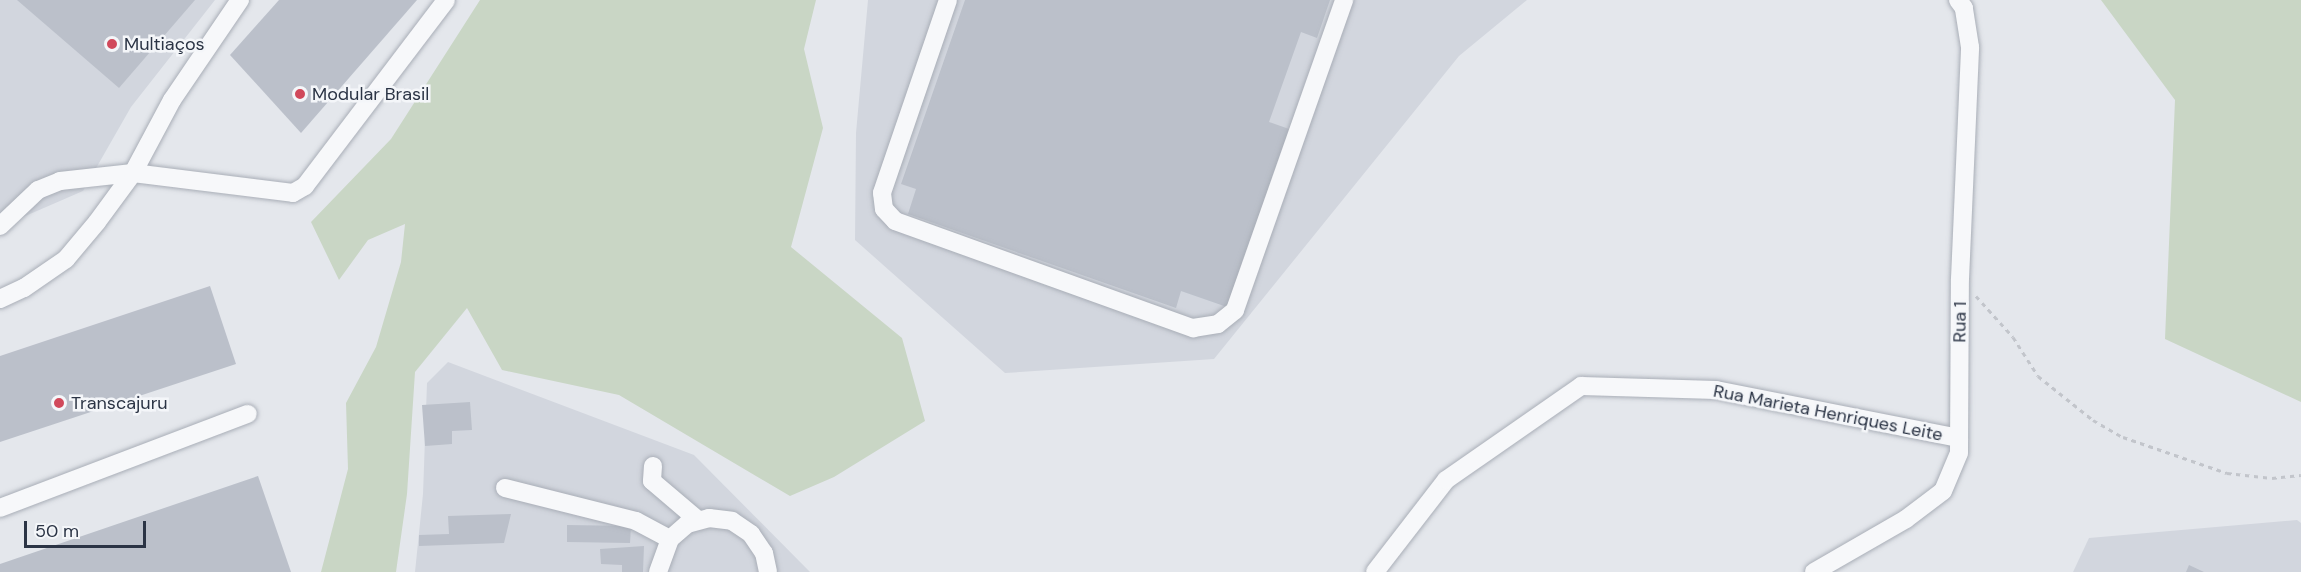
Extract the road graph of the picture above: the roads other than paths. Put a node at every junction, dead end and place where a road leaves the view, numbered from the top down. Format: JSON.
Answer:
{"nodes":[{"id":1,"x":240,"y":0,"type":"edge"},
{"id":2,"x":446,"y":0,"type":"edge"},
{"id":3,"x":948,"y":0,"type":"edge"},
{"id":4,"x":1344,"y":0,"type":"edge"},
{"id":5,"x":1958,"y":0,"type":"edge"},
{"id":6,"x":133,"y":173,"type":"junction"},
{"id":7,"x":0,"y":226,"type":"edge"},
{"id":8,"x":0,"y":299,"type":"edge"},
{"id":9,"x":248,"y":414,"type":"dead end"},
{"id":10,"x":1959,"y":438,"type":"junction"},
{"id":11,"x":653,"y":466,"type":"dead end"},
{"id":12,"x":505,"y":488,"type":"dead end"},
{"id":13,"x":0,"y":508,"type":"edge"},
{"id":14,"x":698,"y":520,"type":"junction"},
{"id":15,"x":670,"y":539,"type":"junction"},
{"id":16,"x":658,"y":572,"type":"edge"},
{"id":17,"x":768,"y":572,"type":"edge"},
{"id":18,"x":1375,"y":572,"type":"edge"},
{"id":19,"x":1814,"y":572,"type":"edge"}],
"edges":[{"from":1,"to":6,"type":"street"},
{"from":2,"to":6,"type":"street"},
{"from":3,"to":4,"type":"street"},
{"from":5,"to":10,"type":"street","name":"Rua 1"},
{"from":6,"to":7,"type":"street"},
{"from":6,"to":8,"type":"street"},
{"from":9,"to":13,"type":"street"},
{"from":10,"to":18,"type":"street","name":"Rua Marieta Henriques Leite"},
{"from":10,"to":19,"type":"street","name":"Rua 1"},
{"from":11,"to":14,"type":"street"},
{"from":12,"to":15,"type":"street"},
{"from":14,"to":15,"type":"street"},
{"from":14,"to":17,"type":"street"},
{"from":15,"to":16,"type":"street"}]}
